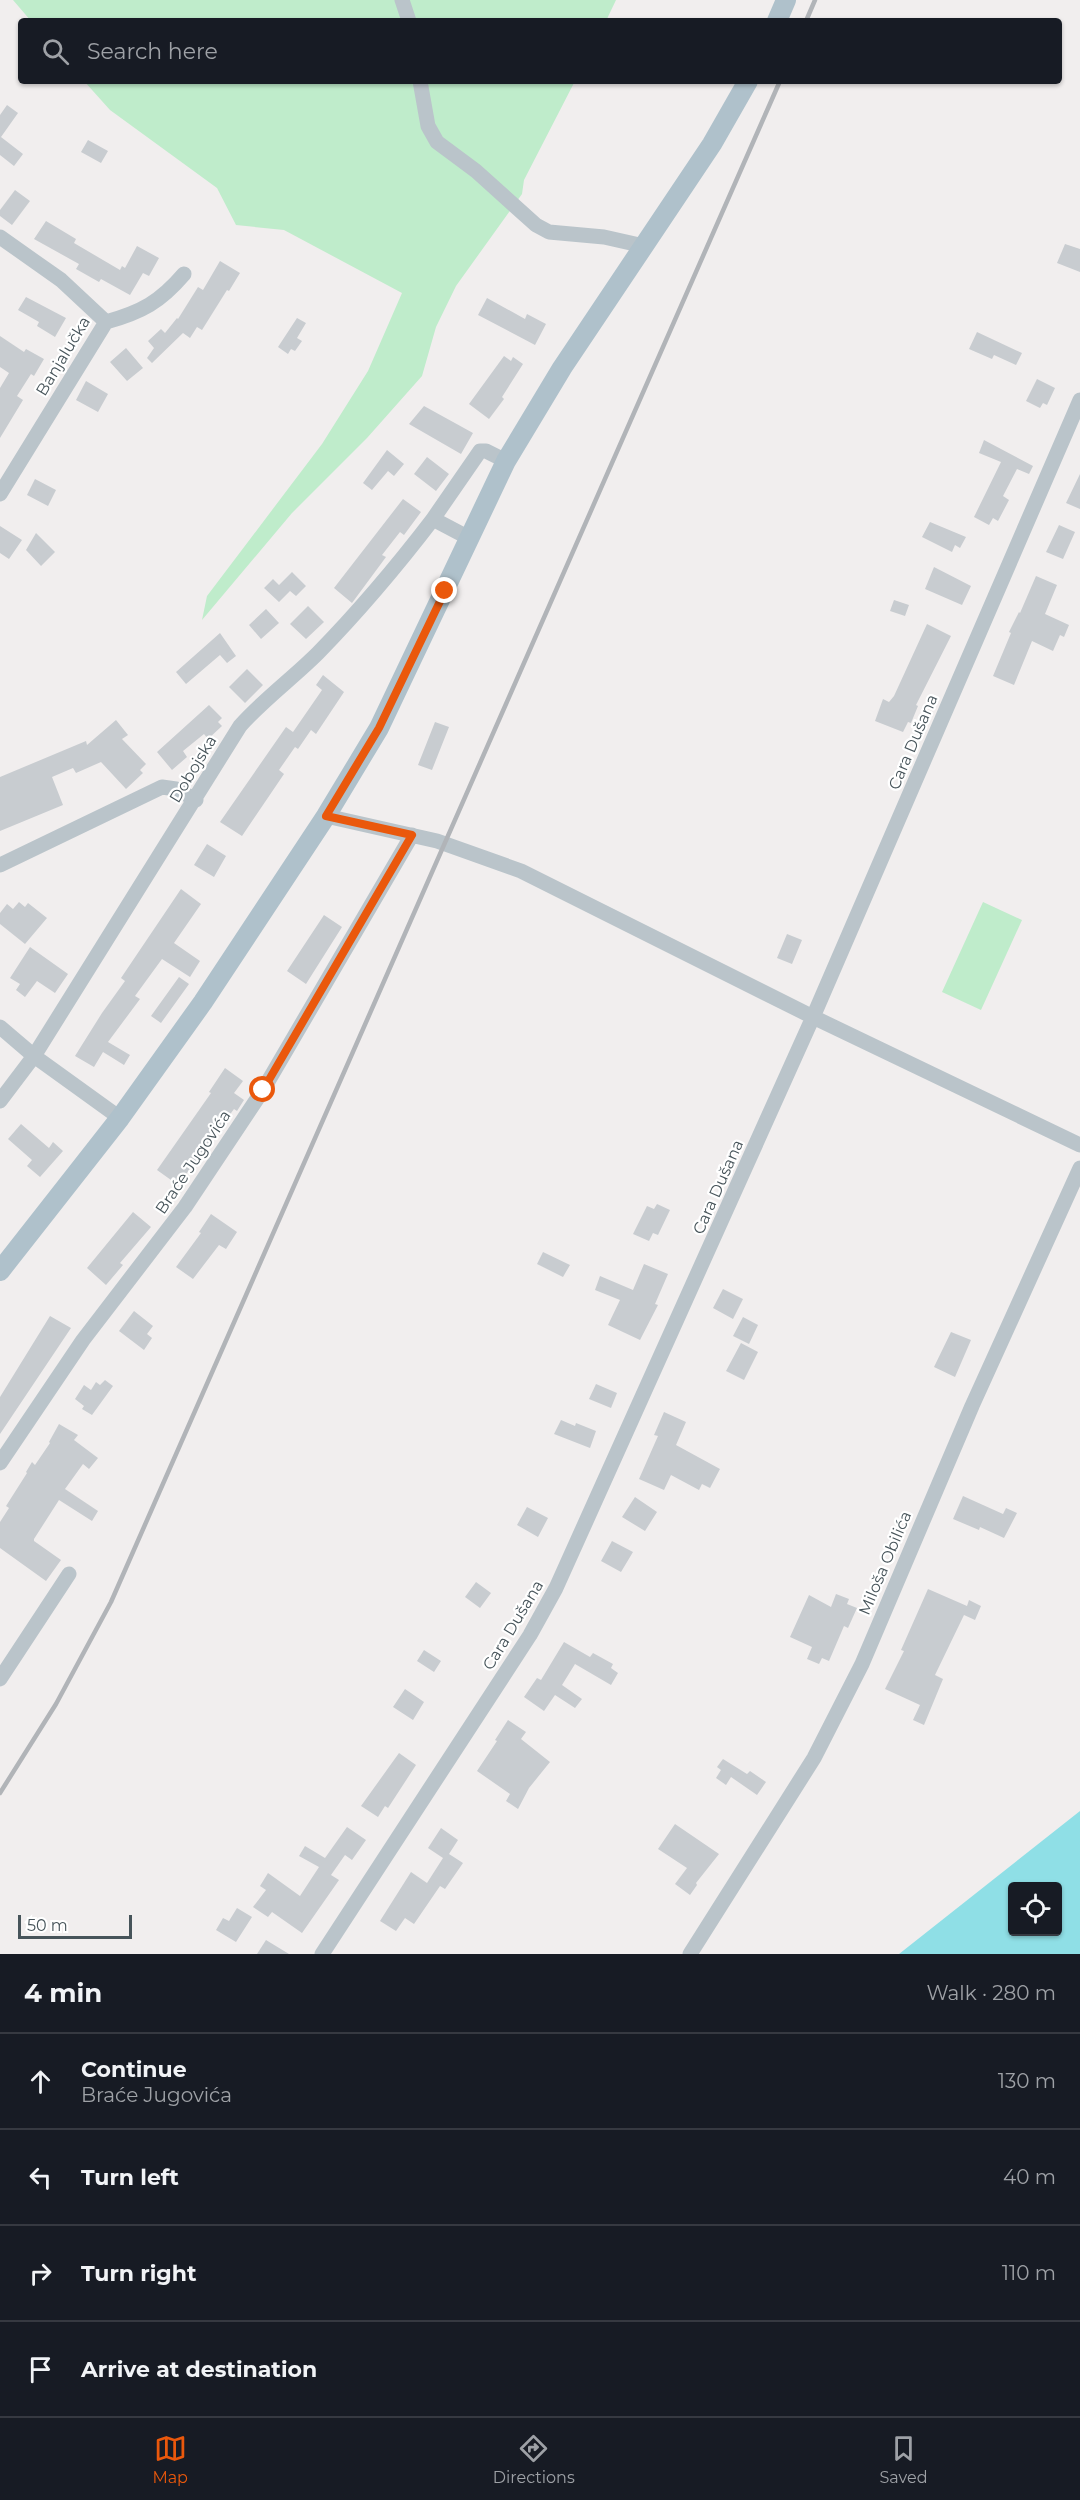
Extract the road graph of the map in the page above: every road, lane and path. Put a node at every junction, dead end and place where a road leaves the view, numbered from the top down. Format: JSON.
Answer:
{"nodes":[{"id":1,"x":402,"y":0,"type":"edge"},
{"id":2,"x":786,"y":0,"type":"edge"},
{"id":3,"x":408,"y":18,"type":"edge"},
{"id":4,"x":778,"y":18,"type":"edge"},
{"id":5,"x":421,"y":84,"type":"edge"},
{"id":6,"x":746,"y":84,"type":"edge"},
{"id":7,"x":0,"y":237,"type":"edge"},
{"id":8,"x":644,"y":246,"type":"junction"},
{"id":9,"x":184,"y":274,"type":"dead end"},
{"id":10,"x":106,"y":322,"type":"junction"},
{"id":11,"x":1080,"y":400,"type":"edge"},
{"id":12,"x":506,"y":461,"type":"junction"},
{"id":13,"x":0,"y":494,"type":"edge"},
{"id":14,"x":433,"y":519,"type":"junction"},
{"id":15,"x":469,"y":538,"type":"junction"},
{"id":16,"x":196,"y":800,"type":"junction"},
{"id":17,"x":326,"y":816,"type":"junction"},
{"id":18,"x":412,"y":835,"type":"junction"},
{"id":19,"x":0,"y":865,"type":"edge"},
{"id":20,"x":813,"y":1017,"type":"junction"},
{"id":21,"x":0,"y":1027,"type":"edge"},
{"id":22,"x":34,"y":1056,"type":"junction"},
{"id":23,"x":0,"y":1101,"type":"edge"},
{"id":24,"x":120,"y":1118,"type":"junction"},
{"id":25,"x":1080,"y":1145,"type":"edge"},
{"id":26,"x":1080,"y":1168,"type":"edge"},
{"id":27,"x":0,"y":1272,"type":"edge"},
{"id":28,"x":0,"y":1463,"type":"edge"},
{"id":29,"x":69,"y":1574,"type":"dead end"},
{"id":30,"x":0,"y":1679,"type":"edge"},
{"id":31,"x":322,"y":1954,"type":"edge"},
{"id":32,"x":690,"y":1954,"type":"edge"}],
"edges":[{"from":1,"to":3,"type":"street"},
{"from":2,"to":4,"type":"main road"},
{"from":5,"to":8,"type":"street"},
{"from":6,"to":8,"type":"main road"},
{"from":7,"to":10,"type":"street","name":"Banjalučka"},
{"from":8,"to":12,"type":"main road"},
{"from":9,"to":10,"type":"street"},
{"from":10,"to":13,"type":"street","name":"Banjalučka"},
{"from":11,"to":20,"type":"street","name":"Cara Dušana"},
{"from":12,"to":14,"type":"street","name":"Dobojska"},
{"from":12,"to":15,"type":"main road"},
{"from":14,"to":15,"type":"street"},
{"from":14,"to":16,"type":"street","name":"Dobojska"},
{"from":15,"to":17,"type":"main road"},
{"from":16,"to":19,"type":"street"},
{"from":16,"to":22,"type":"street","name":"Dobojska"},
{"from":17,"to":18,"type":"street"},
{"from":17,"to":24,"type":"main road"},
{"from":18,"to":20,"type":"street"},
{"from":18,"to":28,"type":"street","name":"Braće Jugovića"},
{"from":20,"to":25,"type":"street"},
{"from":20,"to":31,"type":"street","name":"Cara Dušana"},
{"from":21,"to":22,"type":"street"},
{"from":22,"to":23,"type":"street","name":"Dobojska"},
{"from":22,"to":24,"type":"street"},
{"from":24,"to":27,"type":"main road"},
{"from":26,"to":32,"type":"street","name":"Miloša Obilića"},
{"from":29,"to":30,"type":"street"}]}
